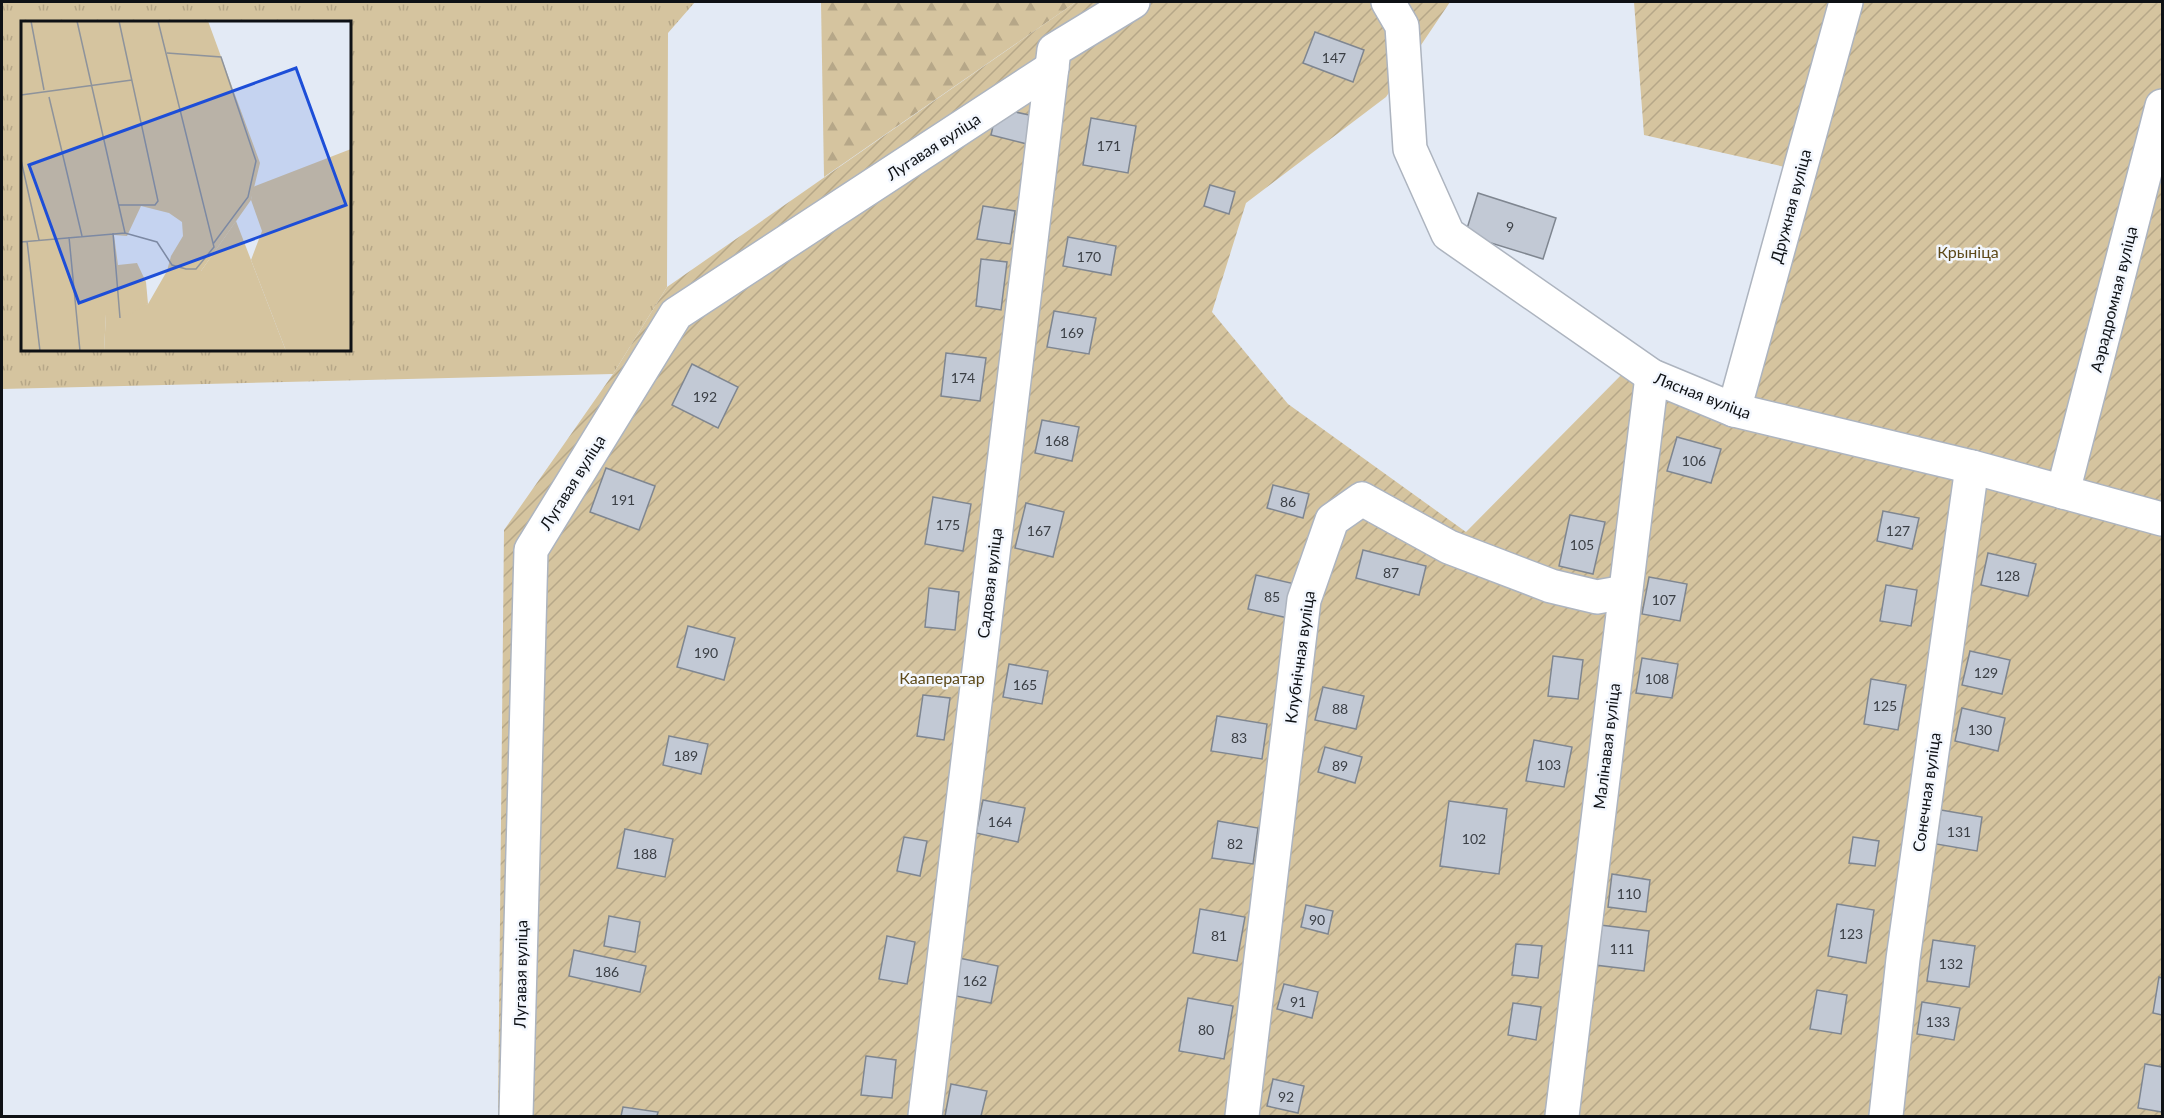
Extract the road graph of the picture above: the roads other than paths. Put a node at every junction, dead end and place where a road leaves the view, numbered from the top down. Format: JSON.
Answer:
{"nodes":[{"id":1,"x":1133,"y":2,"type":"edge"},
{"id":2,"x":1388,"y":2,"type":"edge"},
{"id":3,"x":1846,"y":2,"type":"edge"},
{"id":4,"x":1053,"y":59,"type":"junction"},
{"id":5,"x":2163,"y":106,"type":"edge"},
{"id":6,"x":1652,"y":376,"type":"junction"},
{"id":7,"x":1734,"y":410,"type":"junction"},
{"id":8,"x":1972,"y":467,"type":"junction"},
{"id":9,"x":2063,"y":492,"type":"junction"},
{"id":10,"x":2163,"y":519,"type":"edge"},
{"id":11,"x":1625,"y":592,"type":"junction"},
{"id":12,"x":516,"y":1116,"type":"edge"},
{"id":13,"x":925,"y":1116,"type":"edge"},
{"id":14,"x":1242,"y":1116,"type":"edge"},
{"id":15,"x":1562,"y":1116,"type":"edge"},
{"id":16,"x":1886,"y":1116,"type":"edge"}],
"edges":[{"from":1,"to":4,"type":"street"},
{"from":2,"to":6,"type":"street","name":"Лясная вуліца"},
{"from":3,"to":7,"type":"street","name":"Дружная вуліца"},
{"from":4,"to":12,"type":"street","name":"Лугавая вуліца"},
{"from":4,"to":13,"type":"street","name":"Садовая вуліца"},
{"from":5,"to":9,"type":"street","name":"Аэрадромная вуліца"},
{"from":6,"to":7,"type":"street","name":"Лясная вуліца"},
{"from":6,"to":11,"type":"street","name":"Малінавая вуліца"},
{"from":7,"to":8,"type":"street","name":"Лясная вуліца"},
{"from":8,"to":9,"type":"street","name":"Лясная вуліца"},
{"from":8,"to":16,"type":"street","name":"Сонечная вуліца"},
{"from":9,"to":10,"type":"street","name":"Лясная вуліца"},
{"from":11,"to":14,"type":"street","name":"Клубнічная вуліца"},
{"from":11,"to":15,"type":"street","name":"Малінавая вуліца"}]}
